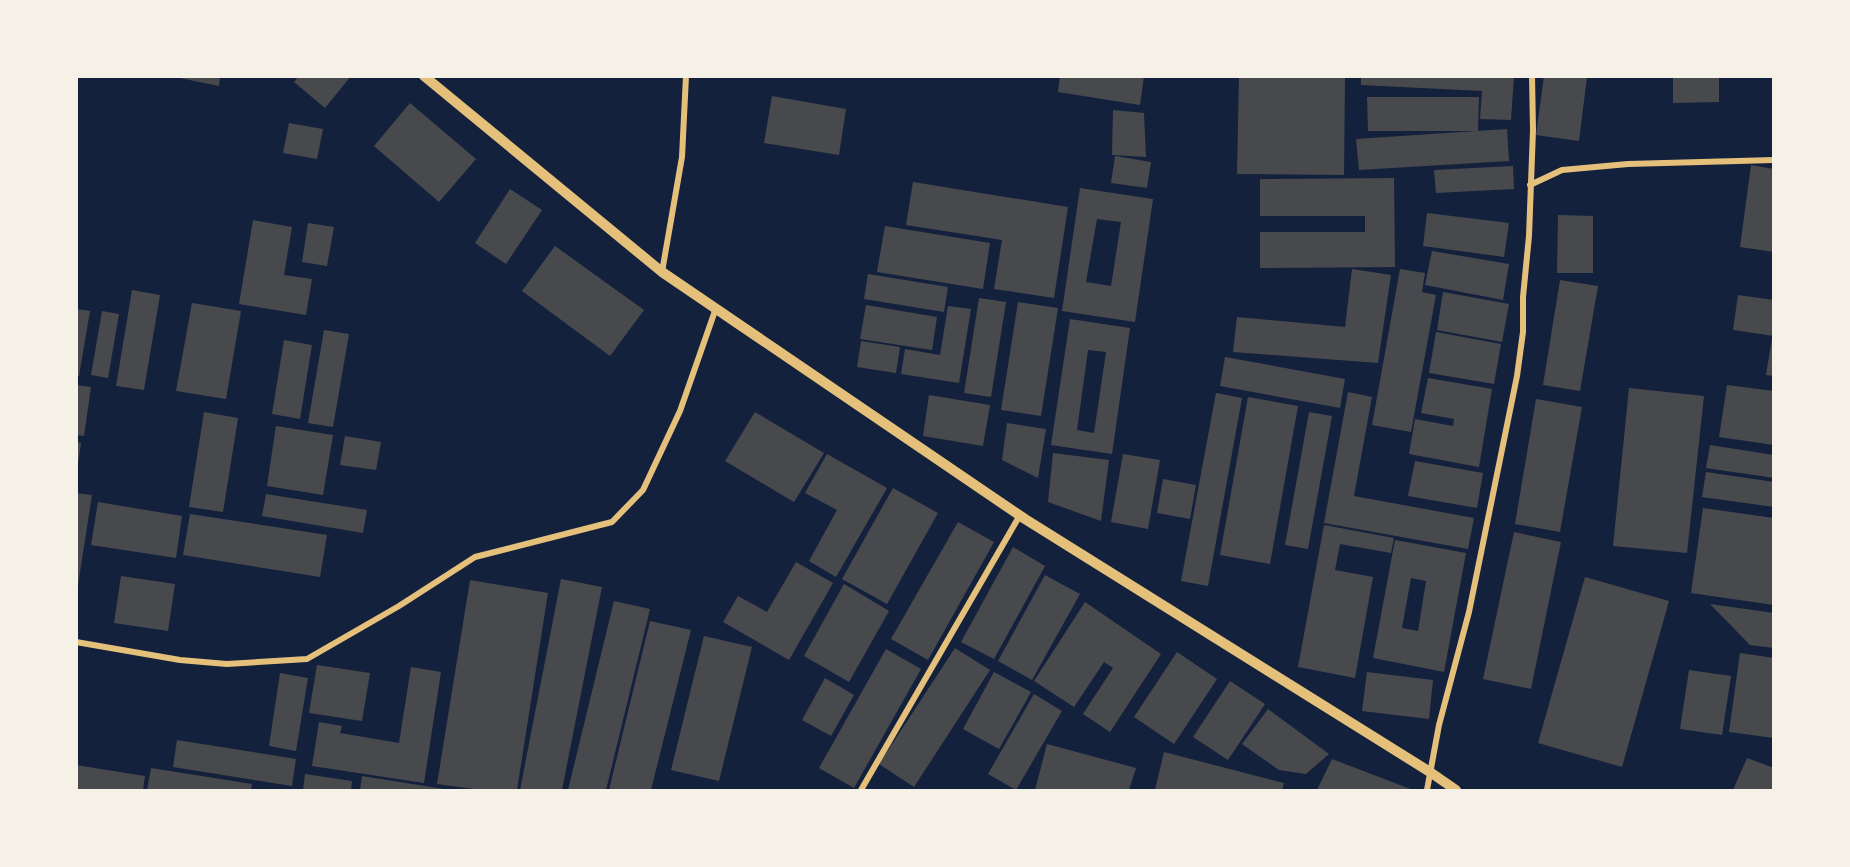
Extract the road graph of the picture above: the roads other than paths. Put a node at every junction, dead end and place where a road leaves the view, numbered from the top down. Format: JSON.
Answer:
{"nodes":[{"id":1,"x":424,"y":76,"type":"edge"},
{"id":2,"x":686,"y":76,"type":"edge"},
{"id":3,"x":1532,"y":76,"type":"edge"},
{"id":4,"x":1773,"y":160,"type":"edge"},
{"id":5,"x":1530,"y":185,"type":"junction"},
{"id":6,"x":662,"y":272,"type":"junction"},
{"id":7,"x":716,"y":308,"type":"junction"},
{"id":8,"x":1020,"y":515,"type":"junction"},
{"id":9,"x":76,"y":642,"type":"edge"},
{"id":10,"x":1430,"y":772,"type":"junction"},
{"id":11,"x":861,"y":790,"type":"edge"},
{"id":12,"x":1427,"y":790,"type":"edge"},
{"id":13,"x":1456,"y":790,"type":"edge"}],
"edges":[{"from":1,"to":6,"type":"street"},
{"from":2,"to":6,"type":"street"},
{"from":3,"to":5,"type":"street"},
{"from":4,"to":5,"type":"street"},
{"from":5,"to":10,"type":"street"},
{"from":6,"to":7,"type":"street"},
{"from":7,"to":8,"type":"street"},
{"from":7,"to":9,"type":"street"},
{"from":8,"to":10,"type":"street"},
{"from":8,"to":11,"type":"street"},
{"from":10,"to":12,"type":"street"},
{"from":10,"to":13,"type":"street"}]}
